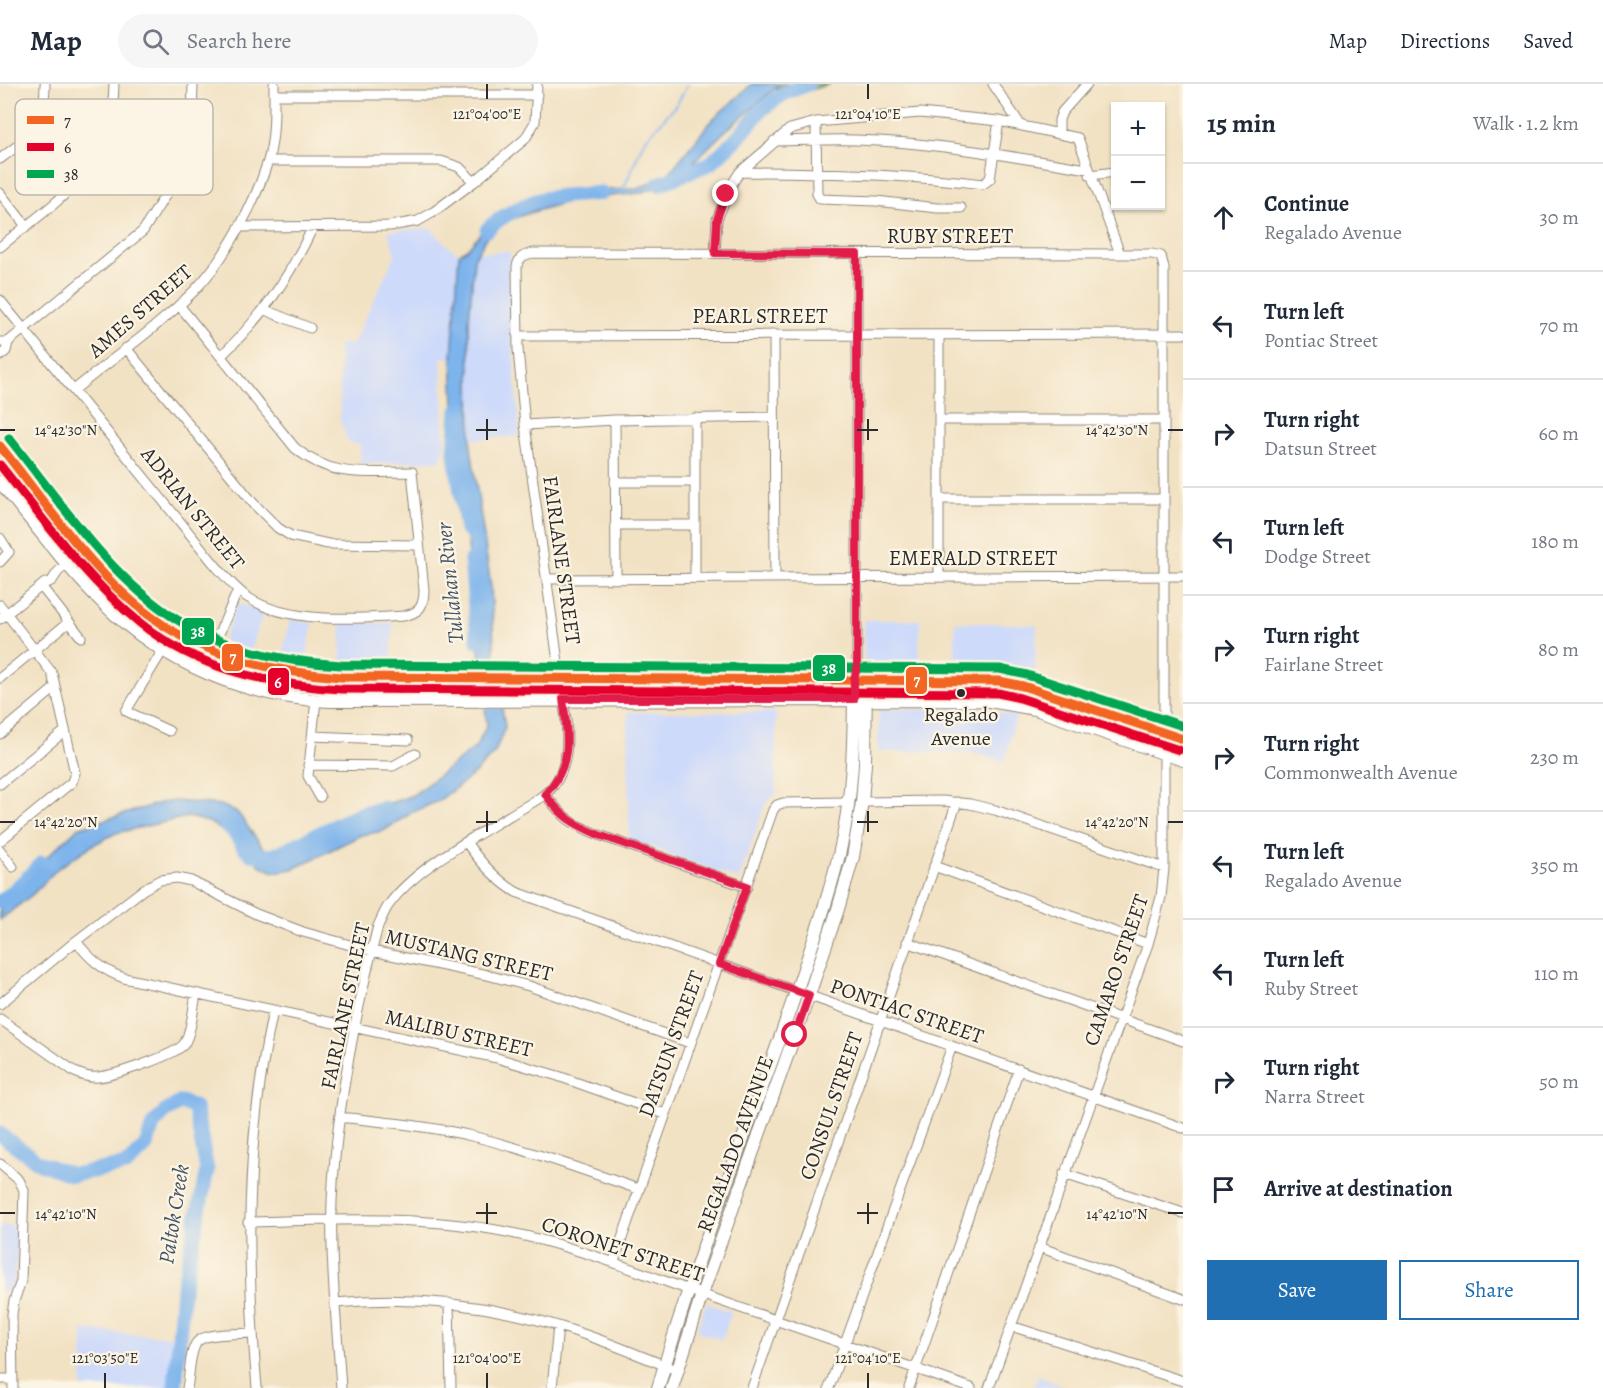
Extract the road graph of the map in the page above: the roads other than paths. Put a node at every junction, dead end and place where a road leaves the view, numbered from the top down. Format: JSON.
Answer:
{"nodes":[{"id":1,"x":114,"y":84,"type":"edge"},
{"id":2,"x":193,"y":84,"type":"edge"},
{"id":3,"x":274,"y":84,"type":"edge"},
{"id":4,"x":537,"y":84,"type":"edge"},
{"id":5,"x":993,"y":84,"type":"edge"},
{"id":6,"x":1087,"y":84,"type":"edge"},
{"id":7,"x":274,"y":95,"type":"junction"},
{"id":8,"x":537,"y":95,"type":"junction"},
{"id":9,"x":113,"y":99,"type":"edge"},
{"id":10,"x":193,"y":99,"type":"edge"},
{"id":11,"x":999,"y":121,"type":"junction"},
{"id":12,"x":816,"y":122,"type":"junction"},
{"id":13,"x":1020,"y":124,"type":"junction"},
{"id":14,"x":1059,"y":133,"type":"junction"},
{"id":15,"x":816,"y":140,"type":"junction"},
{"id":16,"x":774,"y":141,"type":"junction"},
{"id":17,"x":15,"y":148,"type":"edge"},
{"id":18,"x":994,"y":154,"type":"junction"},
{"id":19,"x":0,"y":159,"type":"edge"},
{"id":20,"x":268,"y":161,"type":"junction"},
{"id":21,"x":817,"y":171,"type":"junction"},
{"id":22,"x":740,"y":172,"type":"junction"},
{"id":23,"x":1089,"y":172,"type":"junction"},
{"id":24,"x":1111,"y":172,"type":"edge"},
{"id":25,"x":474,"y":182,"type":"junction"},
{"id":26,"x":0,"y":194,"type":"edge"},
{"id":27,"x":64,"y":195,"type":"edge"},
{"id":28,"x":165,"y":195,"type":"edge"},
{"id":29,"x":961,"y":208,"type":"dead end"},
{"id":30,"x":26,"y":226,"type":"junction"},
{"id":31,"x":239,"y":227,"type":"junction"},
{"id":32,"x":313,"y":227,"type":"junction"},
{"id":33,"x":0,"y":247,"type":"edge"},
{"id":34,"x":715,"y":253,"type":"junction"},
{"id":35,"x":857,"y":254,"type":"junction"},
{"id":36,"x":1120,"y":254,"type":"junction"},
{"id":37,"x":522,"y":256,"type":"joint"},
{"id":38,"x":1161,"y":256,"type":"joint"},
{"id":39,"x":0,"y":300,"type":"edge"},
{"id":40,"x":179,"y":305,"type":"junction"},
{"id":41,"x":265,"y":310,"type":"junction"},
{"id":42,"x":310,"y":328,"type":"dead end"},
{"id":43,"x":24,"y":329,"type":"junction"},
{"id":44,"x":774,"y":334,"type":"junction"},
{"id":45,"x":857,"y":334,"type":"junction"},
{"id":46,"x":1183,"y":334,"type":"edge"},
{"id":47,"x":939,"y":335,"type":"junction"},
{"id":48,"x":1164,"y":335,"type":"junction"},
{"id":49,"x":518,"y":336,"type":"junction"},
{"id":50,"x":4,"y":342,"type":"edge"},
{"id":51,"x":126,"y":348,"type":"junction"},
{"id":52,"x":0,"y":356,"type":"edge"},
{"id":53,"x":221,"y":357,"type":"junction"},
{"id":54,"x":74,"y":390,"type":"junction"},
{"id":55,"x":774,"y":417,"type":"junction"},
{"id":56,"x":694,"y":418,"type":"junction"},
{"id":57,"x":615,"y":420,"type":"junction"},
{"id":58,"x":939,"y":420,"type":"junction"},
{"id":59,"x":1164,"y":420,"type":"junction"},
{"id":60,"x":525,"y":425,"type":"junction"},
{"id":61,"x":0,"y":446,"type":"edge"},
{"id":62,"x":0,"y":482,"type":"edge"},
{"id":63,"x":615,"y":482,"type":"junction"},
{"id":64,"x":695,"y":482,"type":"junction"},
{"id":65,"x":939,"y":498,"type":"junction"},
{"id":66,"x":1164,"y":498,"type":"junction"},
{"id":67,"x":615,"y":525,"type":"junction"},
{"id":68,"x":695,"y":525,"type":"junction"},
{"id":69,"x":0,"y":538,"type":"edge"},
{"id":70,"x":419,"y":545,"type":"junction"},
{"id":71,"x":0,"y":562,"type":"edge"},
{"id":72,"x":68,"y":564,"type":"junction"},
{"id":73,"x":939,"y":576,"type":"junction"},
{"id":74,"x":1164,"y":576,"type":"junction"},
{"id":75,"x":1183,"y":576,"type":"edge"},
{"id":76,"x":857,"y":577,"type":"junction"},
{"id":77,"x":616,"y":578,"type":"junction"},
{"id":78,"x":695,"y":578,"type":"junction"},
{"id":79,"x":775,"y":578,"type":"junction"},
{"id":80,"x":547,"y":579,"type":"junction"},
{"id":81,"x":43,"y":584,"type":"junction"},
{"id":82,"x":238,"y":590,"type":"junction"},
{"id":83,"x":0,"y":604,"type":"edge"},
{"id":84,"x":4,"y":616,"type":"edge"},
{"id":85,"x":69,"y":622,"type":"junction"},
{"id":86,"x":81,"y":637,"type":"dead end"},
{"id":87,"x":36,"y":649,"type":"junction"},
{"id":88,"x":163,"y":650,"type":"junction"},
{"id":89,"x":212,"y":650,"type":"junction"},
{"id":90,"x":859,"y":675,"type":"junction"},
{"id":91,"x":0,"y":678,"type":"edge"},
{"id":92,"x":560,"y":679,"type":"junction"},
{"id":93,"x":990,"y":680,"type":"junction"},
{"id":94,"x":1006,"y":682,"type":"junction"},
{"id":95,"x":55,"y":688,"type":"junction"},
{"id":96,"x":563,"y":699,"type":"junction"},
{"id":97,"x":860,"y":699,"type":"junction"},
{"id":98,"x":316,"y":700,"type":"junction"},
{"id":99,"x":987,"y":700,"type":"junction"},
{"id":100,"x":1002,"y":702,"type":"junction"},
{"id":101,"x":65,"y":731,"type":"junction"},
{"id":102,"x":169,"y":731,"type":"dead end"},
{"id":103,"x":1164,"y":732,"type":"junction"},
{"id":104,"x":0,"y":734,"type":"edge"},
{"id":105,"x":312,"y":736,"type":"junction"},
{"id":106,"x":1183,"y":739,"type":"edge"},
{"id":107,"x":408,"y":740,"type":"dead end"},
{"id":108,"x":415,"y":754,"type":"dead end"},
{"id":109,"x":1165,"y":754,"type":"junction"},
{"id":110,"x":1183,"y":760,"type":"edge"},
{"id":111,"x":308,"y":765,"type":"junction"},
{"id":112,"x":0,"y":784,"type":"edge"},
{"id":113,"x":545,"y":794,"type":"junction"},
{"id":114,"x":320,"y":797,"type":"dead end"},
{"id":115,"x":848,"y":802,"type":"junction"},
{"id":116,"x":862,"y":802,"type":"junction"},
{"id":117,"x":957,"y":802,"type":"junction"},
{"id":118,"x":0,"y":841,"type":"edge"},
{"id":119,"x":466,"y":842,"type":"junction"},
{"id":120,"x":0,"y":850,"type":"edge"},
{"id":121,"x":934,"y":866,"type":"junction"},
{"id":122,"x":13,"y":867,"type":"dead end"},
{"id":123,"x":1164,"y":868,"type":"junction"},
{"id":124,"x":747,"y":886,"type":"junction"},
{"id":125,"x":76,"y":941,"type":"junction"},
{"id":126,"x":907,"y":942,"type":"junction"},
{"id":127,"x":1148,"y":944,"type":"junction"},
{"id":128,"x":372,"y":951,"type":"junction"},
{"id":129,"x":719,"y":964,"type":"junction"},
{"id":130,"x":796,"y":991,"type":"junction"},
{"id":131,"x":196,"y":994,"type":"junction"},
{"id":132,"x":809,"y":995,"type":"junction"},
{"id":133,"x":0,"y":1004,"type":"edge"},
{"id":134,"x":273,"y":1011,"type":"junction"},
{"id":135,"x":1120,"y":1018,"type":"junction"},
{"id":136,"x":0,"y":1019,"type":"edge"},
{"id":137,"x":880,"y":1020,"type":"junction"},
{"id":138,"x":356,"y":1028,"type":"junction"},
{"id":139,"x":1183,"y":1041,"type":"edge"},
{"id":140,"x":690,"y":1043,"type":"junction"},
{"id":141,"x":952,"y":1046,"type":"junction"},
{"id":142,"x":1018,"y":1069,"type":"junction"},
{"id":143,"x":1092,"y":1095,"type":"junction"},
{"id":144,"x":665,"y":1114,"type":"junction"},
{"id":145,"x":340,"y":1118,"type":"junction"},
{"id":146,"x":1183,"y":1128,"type":"edge"},
{"id":147,"x":0,"y":1164,"type":"edge"},
{"id":148,"x":1064,"y":1174,"type":"junction"},
{"id":149,"x":638,"y":1189,"type":"junction"},
{"id":150,"x":1183,"y":1213,"type":"edge"},
{"id":151,"x":332,"y":1220,"type":"junction"},
{"id":152,"x":248,"y":1222,"type":"junction"},
{"id":153,"x":1039,"y":1247,"type":"junction"},
{"id":154,"x":614,"y":1261,"type":"junction"},
{"id":155,"x":689,"y":1289,"type":"junction"},
{"id":156,"x":702,"y":1294,"type":"junction"},
{"id":157,"x":1183,"y":1299,"type":"edge"},
{"id":158,"x":449,"y":1302,"type":"junction"},
{"id":159,"x":335,"y":1303,"type":"junction"},
{"id":160,"x":777,"y":1320,"type":"junction"},
{"id":161,"x":558,"y":1326,"type":"junction"},
{"id":162,"x":1011,"y":1326,"type":"junction"},
{"id":163,"x":252,"y":1333,"type":"junction"},
{"id":164,"x":845,"y":1344,"type":"junction"},
{"id":165,"x":671,"y":1367,"type":"junction"},
{"id":166,"x":916,"y":1369,"type":"junction"},
{"id":167,"x":0,"y":1379,"type":"edge"},
{"id":168,"x":1183,"y":1381,"type":"edge"},
{"id":169,"x":13,"y":1383,"type":"edge"},
{"id":170,"x":188,"y":1388,"type":"edge"},
{"id":171,"x":257,"y":1388,"type":"edge"},
{"id":172,"x":341,"y":1388,"type":"edge"},
{"id":173,"x":451,"y":1388,"type":"edge"},
{"id":174,"x":552,"y":1388,"type":"edge"},
{"id":175,"x":658,"y":1388,"type":"edge"},
{"id":176,"x":672,"y":1388,"type":"edge"},
{"id":177,"x":752,"y":1388,"type":"edge"},
{"id":178,"x":829,"y":1388,"type":"edge"},
{"id":179,"x":909,"y":1388,"type":"edge"},
{"id":180,"x":971,"y":1388,"type":"edge"},
{"id":181,"x":989,"y":1388,"type":"edge"}],
"edges":[{"from":1,"to":9,"type":"street"},
{"from":2,"to":10,"type":"street"},
{"from":3,"to":7,"type":"street","name":"AMES STREET"},
{"from":4,"to":8,"type":"street"},
{"from":5,"to":13,"type":"street"},
{"from":6,"to":14,"type":"street"},
{"from":7,"to":8,"type":"street"},
{"from":7,"to":20,"type":"street","name":"AMES STREET"},
{"from":8,"to":25,"type":"street"},
{"from":11,"to":12,"type":"street"},
{"from":11,"to":13,"type":"street"},
{"from":11,"to":18,"type":"street"},
{"from":12,"to":15,"type":"street"},
{"from":12,"to":16,"type":"street"},
{"from":13,"to":14,"type":"street"},
{"from":14,"to":23,"type":"street"},
{"from":15,"to":16,"type":"street"},
{"from":15,"to":18,"type":"street"},
{"from":15,"to":21,"type":"street"},
{"from":16,"to":22,"type":"street"},
{"from":17,"to":19,"type":"street"},
{"from":18,"to":21,"type":"street"},
{"from":18,"to":23,"type":"street"},
{"from":20,"to":25,"type":"street"},
{"from":20,"to":31,"type":"street","name":"AMES STREET"},
{"from":21,"to":22,"type":"street"},
{"from":21,"to":29,"type":"street"},
{"from":22,"to":34,"type":"street"},
{"from":23,"to":24,"type":"street"},
{"from":23,"to":36,"type":"street"},
{"from":25,"to":32,"type":"street"},
{"from":26,"to":30,"type":"street"},
{"from":27,"to":30,"type":"street"},
{"from":28,"to":43,"type":"street"},
{"from":30,"to":33,"type":"street"},
{"from":31,"to":32,"type":"street"},
{"from":31,"to":40,"type":"street","name":"AMES STREET"},
{"from":32,"to":41,"type":"street"},
{"from":34,"to":35,"type":"street","name":"RUBY STREET"},
{"from":34,"to":37,"type":"street","name":"RUBY STREET"},
{"from":35,"to":36,"type":"street","name":"RUBY STREET"},
{"from":35,"to":45,"type":"street","name":"REGALADO AVENUE"},
{"from":36,"to":38,"type":"street","name":"RUBY STREET"},
{"from":37,"to":49,"type":"street","name":"FAIRLANE STREET"},
{"from":38,"to":48,"type":"street","name":"CAMARO STREET"},
{"from":39,"to":43,"type":"street","name":"ADRIAN STREET"},
{"from":40,"to":51,"type":"street","name":"AMES STREET"},
{"from":40,"to":53,"type":"street"},
{"from":41,"to":42,"type":"street"},
{"from":41,"to":53,"type":"street"},
{"from":43,"to":50,"type":"street"},
{"from":43,"to":54,"type":"street","name":"ADRIAN STREET"},
{"from":44,"to":45,"type":"street","name":"PEARL STREET"},
{"from":44,"to":49,"type":"street","name":"PEARL STREET"},
{"from":44,"to":55,"type":"street"},
{"from":45,"to":47,"type":"street","name":"PEARL STREET"},
{"from":45,"to":76,"type":"street","name":"REGALADO AVENUE"},
{"from":46,"to":48,"type":"street","name":"PEARL STREET"},
{"from":47,"to":48,"type":"street","name":"PEARL STREET"},
{"from":47,"to":58,"type":"street"},
{"from":48,"to":59,"type":"street","name":"CAMARO STREET"},
{"from":49,"to":60,"type":"street","name":"FAIRLANE STREET"},
{"from":50,"to":52,"type":"street"},
{"from":51,"to":54,"type":"street","name":"AMES STREET"},
{"from":51,"to":70,"type":"street"},
{"from":53,"to":70,"type":"street"},
{"from":54,"to":82,"type":"street","name":"ADRIAN STREET"},
{"from":55,"to":56,"type":"street"},
{"from":55,"to":79,"type":"street"},
{"from":56,"to":57,"type":"street"},
{"from":56,"to":64,"type":"street"},
{"from":57,"to":60,"type":"street"},
{"from":57,"to":63,"type":"street"},
{"from":58,"to":59,"type":"street"},
{"from":58,"to":65,"type":"street"},
{"from":59,"to":66,"type":"street","name":"CAMARO STREET"},
{"from":60,"to":80,"type":"street","name":"FAIRLANE STREET"},
{"from":61,"to":89,"type":"main road"},
{"from":62,"to":72,"type":"main road"},
{"from":63,"to":64,"type":"street"},
{"from":63,"to":67,"type":"street"},
{"from":64,"to":68,"type":"street"},
{"from":65,"to":66,"type":"street"},
{"from":65,"to":73,"type":"street"},
{"from":66,"to":74,"type":"street","name":"CAMARO STREET"},
{"from":67,"to":68,"type":"street"},
{"from":67,"to":77,"type":"street"},
{"from":68,"to":78,"type":"street"},
{"from":69,"to":71,"type":"street"},
{"from":70,"to":82,"type":"street","name":"ADRIAN STREET"},
{"from":72,"to":81,"type":"street"},
{"from":72,"to":88,"type":"main road"},
{"from":73,"to":74,"type":"street","name":"EMERALD STREET"},
{"from":73,"to":76,"type":"street","name":"EMERALD STREET"},
{"from":74,"to":75,"type":"street","name":"EMERALD STREET"},
{"from":74,"to":103,"type":"street","name":"CAMARO STREET"},
{"from":76,"to":79,"type":"street","name":"EMERALD STREET"},
{"from":76,"to":90,"type":"street","name":"REGALADO AVENUE"},
{"from":77,"to":78,"type":"street","name":"EMERALD STREET"},
{"from":77,"to":80,"type":"street","name":"EMERALD STREET"},
{"from":78,"to":79,"type":"street","name":"EMERALD STREET"},
{"from":80,"to":92,"type":"street","name":"FAIRLANE STREET"},
{"from":81,"to":84,"type":"street"},
{"from":81,"to":85,"type":"street"},
{"from":82,"to":89,"type":"street"},
{"from":83,"to":84,"type":"street"},
{"from":84,"to":87,"type":"street"},
{"from":85,"to":86,"type":"street"},
{"from":85,"to":87,"type":"street"},
{"from":87,"to":91,"type":"street"},
{"from":87,"to":95,"type":"street"},
{"from":88,"to":98,"type":"main road"},
{"from":88,"to":102,"type":"street"},
{"from":89,"to":92,"type":"main road"},
{"from":90,"to":92,"type":"main road"},
{"from":90,"to":93,"type":"main road"},
{"from":90,"to":97,"type":"main road","name":"REGALADO AVENUE"},
{"from":92,"to":96,"type":"street","name":"FAIRLANE STREET"},
{"from":93,"to":94,"type":"main road"},
{"from":93,"to":99,"type":"main road"},
{"from":94,"to":100,"type":"main road"},
{"from":94,"to":103,"type":"main road"},
{"from":95,"to":101,"type":"street"},
{"from":95,"to":104,"type":"street"},
{"from":96,"to":97,"type":"main road"},
{"from":96,"to":98,"type":"main road"},
{"from":96,"to":113,"type":"street","name":"FAIRLANE STREET"},
{"from":97,"to":99,"type":"main road"},
{"from":97,"to":115,"type":"main road","name":"REGALADO AVENUE"},
{"from":97,"to":116,"type":"main road","name":"REGALADO AVENUE"},
{"from":98,"to":105,"type":"street"},
{"from":99,"to":100,"type":"main road"},
{"from":100,"to":109,"type":"main road"},
{"from":101,"to":112,"type":"street"},
{"from":101,"to":118,"type":"street"},
{"from":103,"to":106,"type":"main road"},
{"from":103,"to":109,"type":"street","name":"CAMARO STREET"},
{"from":105,"to":107,"type":"street"},
{"from":105,"to":111,"type":"street"},
{"from":108,"to":111,"type":"street"},
{"from":109,"to":110,"type":"main road"},
{"from":109,"to":123,"type":"street","name":"CAMARO STREET"},
{"from":111,"to":114,"type":"street"},
{"from":113,"to":119,"type":"street","name":"FAIRLANE STREET"},
{"from":113,"to":124,"type":"street"},
{"from":115,"to":124,"type":"street","name":"DATSUN STREET"},
{"from":115,"to":130,"type":"main road","name":"REGALADO AVENUE"},
{"from":116,"to":117,"type":"street"},
{"from":116,"to":132,"type":"main road","name":"REGALADO AVENUE"},
{"from":117,"to":121,"type":"street","name":"CONSUL STREET"},
{"from":117,"to":123,"type":"street"},
{"from":119,"to":128,"type":"street","name":"FAIRLANE STREET"},
{"from":119,"to":129,"type":"street","name":"PONTIAC STREET"},
{"from":120,"to":122,"type":"street"},
{"from":121,"to":126,"type":"street","name":"CONSUL STREET"},
{"from":121,"to":127,"type":"street"},
{"from":123,"to":127,"type":"street","name":"CAMARO STREET"},
{"from":124,"to":129,"type":"street","name":"DATSUN STREET"},
{"from":125,"to":128,"type":"street","name":"MUSTANG STREET"},
{"from":125,"to":131,"type":"street","name":"MALIBU STREET"},
{"from":125,"to":133,"type":"street","name":"MUSTANG STREET"},
{"from":126,"to":135,"type":"street"},
{"from":126,"to":137,"type":"street","name":"CONSUL STREET"},
{"from":127,"to":135,"type":"street","name":"CAMARO STREET"},
{"from":128,"to":138,"type":"street","name":"FAIRLANE STREET"},
{"from":128,"to":140,"type":"street","name":"MUSTANG STREET"},
{"from":129,"to":130,"type":"street","name":"PONTIAC STREET"},
{"from":129,"to":140,"type":"street","name":"DATSUN STREET"},
{"from":130,"to":132,"type":"street","name":"PONTIAC STREET"},
{"from":130,"to":155,"type":"main road","name":"REGALADO AVENUE"},
{"from":131,"to":134,"type":"street","name":"MALIBU STREET"},
{"from":131,"to":136,"type":"street"},
{"from":132,"to":137,"type":"street","name":"PONTIAC STREET"},
{"from":132,"to":156,"type":"main road","name":"REGALADO AVENUE"},
{"from":134,"to":138,"type":"street","name":"MALIBU STREET"},
{"from":134,"to":152,"type":"street"},
{"from":135,"to":139,"type":"street"},
{"from":135,"to":143,"type":"street","name":"CAMARO STREET"},
{"from":137,"to":141,"type":"street","name":"PONTIAC STREET"},
{"from":137,"to":160,"type":"street","name":"CONSUL STREET"},
{"from":138,"to":144,"type":"street","name":"MALIBU STREET"},
{"from":138,"to":145,"type":"street","name":"FAIRLANE STREET"},
{"from":140,"to":144,"type":"street","name":"DATSUN STREET"},
{"from":141,"to":142,"type":"street","name":"PONTIAC STREET"},
{"from":141,"to":164,"type":"street"},
{"from":142,"to":143,"type":"street","name":"PONTIAC STREET"},
{"from":142,"to":166,"type":"street"},
{"from":143,"to":146,"type":"street","name":"PONTIAC STREET"},
{"from":143,"to":148,"type":"street","name":"CAMARO STREET"},
{"from":144,"to":149,"type":"street","name":"DATSUN STREET"},
{"from":145,"to":149,"type":"street"},
{"from":145,"to":151,"type":"street","name":"FAIRLANE STREET"},
{"from":147,"to":169,"type":"street"},
{"from":148,"to":150,"type":"street"},
{"from":148,"to":153,"type":"street","name":"CAMARO STREET"},
{"from":149,"to":154,"type":"street","name":"DATSUN STREET"},
{"from":151,"to":152,"type":"street","name":"CORONET STREET"},
{"from":151,"to":154,"type":"street","name":"CORONET STREET"},
{"from":151,"to":159,"type":"street","name":"FAIRLANE STREET"},
{"from":152,"to":163,"type":"street"},
{"from":153,"to":157,"type":"street"},
{"from":153,"to":162,"type":"street","name":"CAMARO STREET"},
{"from":154,"to":155,"type":"street","name":"CORONET STREET"},
{"from":155,"to":156,"type":"street","name":"CORONET STREET"},
{"from":155,"to":165,"type":"main road","name":"REGALADO AVENUE"},
{"from":156,"to":160,"type":"street","name":"CORONET STREET"},
{"from":156,"to":165,"type":"main road","name":"REGALADO AVENUE"},
{"from":158,"to":159,"type":"street"},
{"from":158,"to":161,"type":"street"},
{"from":158,"to":173,"type":"street"},
{"from":159,"to":172,"type":"street","name":"FAIRLANE STREET"},
{"from":160,"to":164,"type":"street","name":"CORONET STREET"},
{"from":160,"to":177,"type":"street","name":"CONSUL STREET"},
{"from":161,"to":165,"type":"street"},
{"from":161,"to":174,"type":"street"},
{"from":162,"to":168,"type":"street"},
{"from":162,"to":181,"type":"street","name":"CAMARO STREET"},
{"from":163,"to":170,"type":"street"},
{"from":163,"to":171,"type":"street"},
{"from":164,"to":166,"type":"street","name":"CORONET STREET"},
{"from":164,"to":178,"type":"street"},
{"from":165,"to":175,"type":"main road","name":"REGALADO AVENUE"},
{"from":165,"to":176,"type":"main road","name":"REGALADO AVENUE"},
{"from":166,"to":179,"type":"street"},
{"from":166,"to":180,"type":"street","name":"CORONET STREET"},
{"from":167,"to":169,"type":"street"}]}
